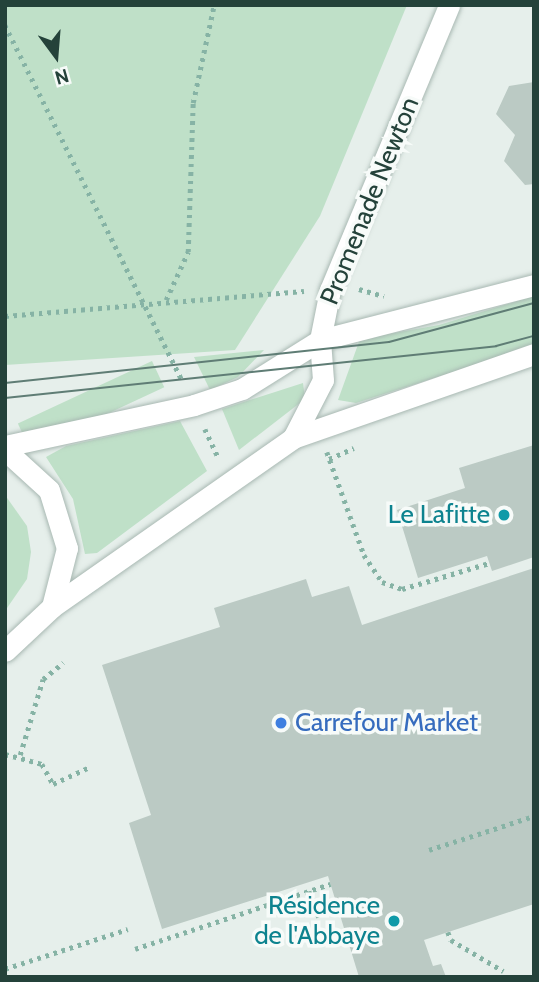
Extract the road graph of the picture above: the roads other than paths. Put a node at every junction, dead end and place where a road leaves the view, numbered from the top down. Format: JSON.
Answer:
{"nodes":[{"id":1,"x":449,"y":5,"type":"edge"},
{"id":2,"x":534,"y":285,"type":"edge"},
{"id":3,"x":320,"y":340,"type":"junction"},
{"id":4,"x":534,"y":354,"type":"edge"},
{"id":5,"x":293,"y":438,"type":"junction"},
{"id":6,"x":5,"y":448,"type":"edge"},
{"id":7,"x":52,"y":607,"type":"junction"},
{"id":8,"x":5,"y":651,"type":"edge"}],
"edges":[{"from":1,"to":3,"type":"street","name":"Promenade Newton"},
{"from":2,"to":3,"type":"street"},
{"from":3,"to":5,"type":"street","name":"Promenade Newton"},
{"from":3,"to":6,"type":"street"},
{"from":4,"to":5,"type":"street"},
{"from":5,"to":7,"type":"street"},
{"from":6,"to":7,"type":"street"},
{"from":7,"to":8,"type":"street"}]}
